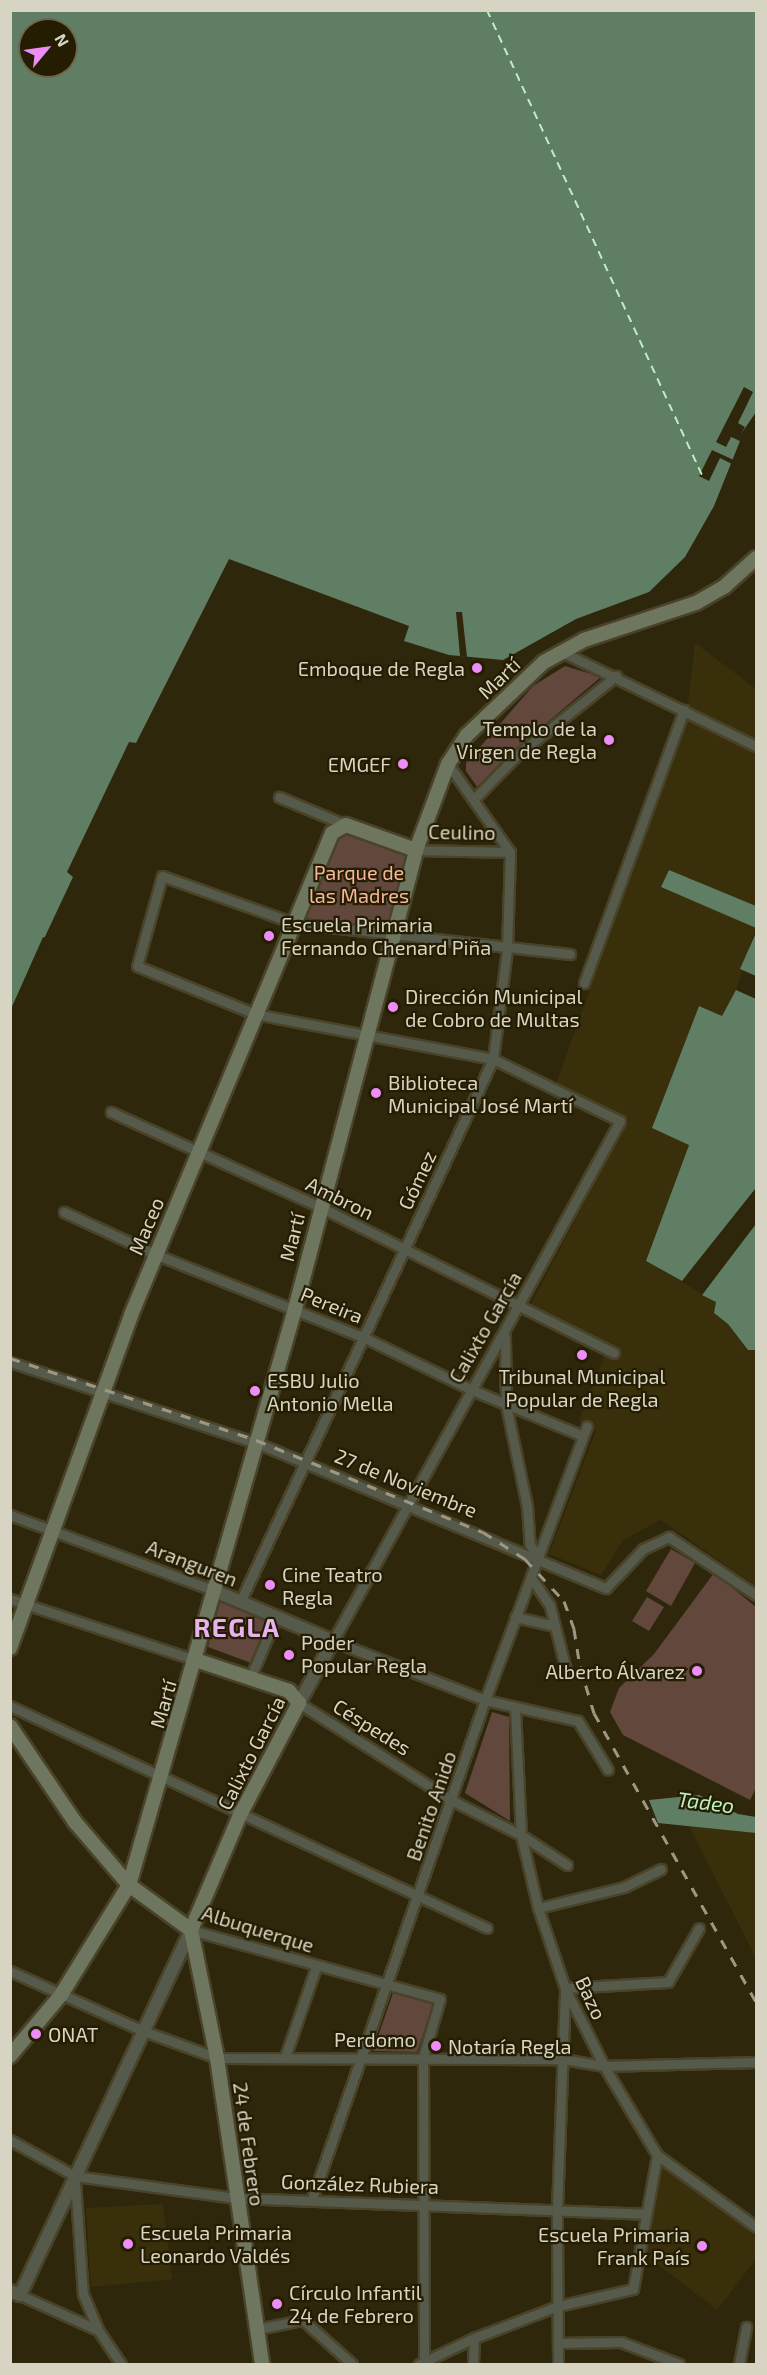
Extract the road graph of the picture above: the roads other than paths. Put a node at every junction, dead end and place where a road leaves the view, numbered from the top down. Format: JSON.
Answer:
{"nodes":[{"id":1,"x":756,"y":558,"type":"edge"},
{"id":2,"x":562,"y":652,"type":"junction"},
{"id":3,"x":616,"y":676,"type":"junction"},
{"id":4,"x":684,"y":710,"type":"junction"},
{"id":5,"x":756,"y":746,"type":"edge"},
{"id":6,"x":448,"y":764,"type":"junction"},
{"id":7,"x":279,"y":797,"type":"dead end"},
{"id":8,"x":474,"y":799,"type":"junction"},
{"id":9,"x":342,"y":826,"type":"junction"},
{"id":10,"x":416,"y":850,"type":"junction"},
{"id":11,"x":510,"y":852,"type":"junction"},
{"id":12,"x":294,"y":923,"type":"junction"},
{"id":13,"x":394,"y":935,"type":"junction"},
{"id":14,"x":507,"y":949,"type":"junction"},
{"id":15,"x":570,"y":954,"type":"dead end"},
{"id":16,"x":584,"y":983,"type":"dead end"},
{"id":17,"x":255,"y":1014,"type":"junction"},
{"id":18,"x":368,"y":1038,"type":"junction"},
{"id":19,"x":493,"y":1059,"type":"junction"},
{"id":20,"x":111,"y":1112,"type":"dead end"},
{"id":21,"x":198,"y":1153,"type":"junction"},
{"id":22,"x":320,"y":1207,"type":"junction"},
{"id":23,"x":64,"y":1212,"type":"dead end"},
{"id":24,"x":404,"y":1249,"type":"junction"},
{"id":25,"x":155,"y":1254,"type":"junction"},
{"id":26,"x":295,"y":1309,"type":"junction"},
{"id":27,"x":519,"y":1309,"type":"junction"},
{"id":28,"x":506,"y":1333,"type":"junction"},
{"id":29,"x":363,"y":1337,"type":"junction"},
{"id":30,"x":614,"y":1353,"type":"dead end"},
{"id":31,"x":10,"y":1362,"type":"edge"},
{"id":32,"x":472,"y":1390,"type":"junction"},
{"id":33,"x":104,"y":1392,"type":"junction"},
{"id":34,"x":506,"y":1405,"type":"junction"},
{"id":35,"x":586,"y":1426,"type":"dead end"},
{"id":36,"x":583,"y":1436,"type":"junction"},
{"id":37,"x":257,"y":1443,"type":"junction"},
{"id":38,"x":304,"y":1461,"type":"junction"},
{"id":39,"x":411,"y":1504,"type":"junction"},
{"id":40,"x":10,"y":1515,"type":"edge"},
{"id":41,"x":54,"y":1532,"type":"junction"},
{"id":42,"x":540,"y":1558,"type":"junction"},
{"id":43,"x":532,"y":1579,"type":"junction"},
{"id":44,"x":214,"y":1592,"type":"junction"},
{"id":45,"x":756,"y":1595,"type":"edge"},
{"id":46,"x":10,"y":1599,"type":"edge"},
{"id":47,"x":240,"y":1602,"type":"junction"},
{"id":48,"x":27,"y":1605,"type":"junction"},
{"id":49,"x":277,"y":1616,"type":"junction"},
{"id":50,"x":516,"y":1617,"type":"junction"},
{"id":51,"x":555,"y":1626,"type":"junction"},
{"id":52,"x":333,"y":1641,"type":"junction"},
{"id":53,"x":10,"y":1648,"type":"edge"},
{"id":54,"x":196,"y":1660,"type":"junction"},
{"id":55,"x":566,"y":1670,"type":"dead end"},
{"id":56,"x":251,"y":1676,"type":"junction"},
{"id":57,"x":485,"y":1700,"type":"junction"},
{"id":58,"x":299,"y":1703,"type":"junction"},
{"id":59,"x":10,"y":1706,"type":"edge"},
{"id":60,"x":515,"y":1707,"type":"junction"},
{"id":61,"x":10,"y":1725,"type":"edge"},
{"id":62,"x":608,"y":1770,"type":"dead end"},
{"id":63,"x":162,"y":1776,"type":"junction"},
{"id":64,"x":453,"y":1801,"type":"junction"},
{"id":65,"x":240,"y":1815,"type":"junction"},
{"id":66,"x":521,"y":1835,"type":"junction"},
{"id":67,"x":567,"y":1865,"type":"dead end"},
{"id":68,"x":661,"y":1869,"type":"dead end"},
{"id":69,"x":129,"y":1885,"type":"junction"},
{"id":70,"x":420,"y":1897,"type":"junction"},
{"id":71,"x":538,"y":1908,"type":"junction"},
{"id":72,"x":487,"y":1928,"type":"dead end"},
{"id":73,"x":699,"y":1928,"type":"dead end"},
{"id":74,"x":191,"y":1930,"type":"junction"},
{"id":75,"x":316,"y":1967,"type":"junction"},
{"id":76,"x":10,"y":1971,"type":"edge"},
{"id":77,"x":389,"y":1983,"type":"junction"},
{"id":78,"x":566,"y":1988,"type":"junction"},
{"id":79,"x":61,"y":1995,"type":"junction"},
{"id":80,"x":141,"y":2030,"type":"junction"},
{"id":81,"x":10,"y":2056,"type":"edge"},
{"id":82,"x":364,"y":2056,"type":"junction"},
{"id":83,"x":285,"y":2057,"type":"junction"},
{"id":84,"x":423,"y":2057,"type":"junction"},
{"id":85,"x":217,"y":2058,"type":"junction"},
{"id":86,"x":563,"y":2059,"type":"junction"},
{"id":87,"x":756,"y":2062,"type":"edge"},
{"id":88,"x":604,"y":2066,"type":"junction"},
{"id":89,"x":10,"y":2140,"type":"edge"},
{"id":90,"x":657,"y":2155,"type":"junction"},
{"id":91,"x":75,"y":2176,"type":"junction"},
{"id":92,"x":236,"y":2198,"type":"junction"},
{"id":93,"x":312,"y":2199,"type":"junction"},
{"id":94,"x":423,"y":2205,"type":"junction"},
{"id":95,"x":557,"y":2210,"type":"junction"},
{"id":96,"x":646,"y":2214,"type":"junction"},
{"id":97,"x":756,"y":2227,"type":"edge"},
{"id":98,"x":15,"y":2293,"type":"edge"},
{"id":99,"x":558,"y":2306,"type":"junction"},
{"id":100,"x":746,"y":2327,"type":"dead end"},
{"id":101,"x":256,"y":2329,"type":"junction"},
{"id":102,"x":98,"y":2330,"type":"junction"},
{"id":103,"x":474,"y":2338,"type":"junction"},
{"id":104,"x":558,"y":2343,"type":"junction"},
{"id":105,"x":649,"y":2353,"type":"junction"},
{"id":106,"x":421,"y":2363,"type":"edge"},
{"id":107,"x":121,"y":2364,"type":"edge"},
{"id":108,"x":262,"y":2364,"type":"edge"},
{"id":109,"x":352,"y":2364,"type":"edge"},
{"id":110,"x":473,"y":2364,"type":"edge"},
{"id":111,"x":558,"y":2364,"type":"edge"},
{"id":112,"x":647,"y":2364,"type":"edge"},
{"id":113,"x":679,"y":2364,"type":"edge"},
{"id":114,"x":739,"y":2364,"type":"edge"}],
"edges":[{"from":1,"to":2,"type":"main road","name":"Martí"},
{"from":2,"to":3,"type":"street"},
{"from":2,"to":6,"type":"main road","name":"Martí"},
{"from":3,"to":4,"type":"street"},
{"from":3,"to":8,"type":"street"},
{"from":4,"to":5,"type":"street"},
{"from":4,"to":16,"type":"street"},
{"from":6,"to":8,"type":"street"},
{"from":6,"to":10,"type":"main road","name":"Martí"},
{"from":7,"to":9,"type":"street","name":"Ceulino"},
{"from":8,"to":11,"type":"street"},
{"from":9,"to":10,"type":"main road","name":"Ceulino"},
{"from":9,"to":12,"type":"main road","name":"Maceo"},
{"from":10,"to":11,"type":"street","name":"Ceulino"},
{"from":10,"to":13,"type":"main road","name":"Martí"},
{"from":11,"to":14,"type":"street","name":"Gómez"},
{"from":12,"to":13,"type":"street"},
{"from":12,"to":17,"type":"main road","name":"Maceo"},
{"from":12,"to":17,"type":"street"},
{"from":13,"to":14,"type":"street"},
{"from":13,"to":18,"type":"main road","name":"Martí"},
{"from":14,"to":15,"type":"street"},
{"from":14,"to":19,"type":"street","name":"Gómez"},
{"from":17,"to":18,"type":"street"},
{"from":17,"to":21,"type":"main road","name":"Maceo"},
{"from":18,"to":19,"type":"street"},
{"from":18,"to":22,"type":"main road","name":"Martí"},
{"from":19,"to":24,"type":"street","name":"Gómez"},
{"from":19,"to":27,"type":"street","name":"Calixto García"},
{"from":20,"to":21,"type":"street","name":"Ambron"},
{"from":21,"to":22,"type":"street","name":"Ambron"},
{"from":21,"to":25,"type":"main road","name":"Maceo"},
{"from":22,"to":24,"type":"street","name":"Ambron"},
{"from":22,"to":26,"type":"main road","name":"Martí"},
{"from":23,"to":25,"type":"street","name":"Pereira"},
{"from":24,"to":27,"type":"street","name":"Ambron"},
{"from":24,"to":29,"type":"street","name":"Gómez"},
{"from":25,"to":26,"type":"street","name":"Pereira"},
{"from":25,"to":33,"type":"main road","name":"Maceo"},
{"from":26,"to":29,"type":"street","name":"Pereira"},
{"from":26,"to":37,"type":"main road","name":"Martí"},
{"from":27,"to":28,"type":"street","name":"Calixto García"},
{"from":27,"to":30,"type":"street","name":"Ambron"},
{"from":28,"to":32,"type":"street","name":"Calixto García"},
{"from":28,"to":34,"type":"street"},
{"from":29,"to":32,"type":"street","name":"Pereira"},
{"from":29,"to":38,"type":"street","name":"Gómez"},
{"from":31,"to":33,"type":"street","name":"27 de Noviembre"},
{"from":32,"to":34,"type":"street","name":"Pereira"},
{"from":32,"to":39,"type":"street","name":"Calixto García"},
{"from":33,"to":37,"type":"street","name":"27 de Noviembre"},
{"from":33,"to":41,"type":"main road","name":"Maceo"},
{"from":34,"to":36,"type":"street","name":"Pereira"},
{"from":34,"to":42,"type":"street"},
{"from":35,"to":36,"type":"street","name":"Benito Anido"},
{"from":36,"to":42,"type":"street","name":"Benito Anido"},
{"from":37,"to":38,"type":"street","name":"27 de Noviembre"},
{"from":37,"to":44,"type":"main road","name":"Martí"},
{"from":38,"to":39,"type":"street","name":"27 de Noviembre"},
{"from":38,"to":47,"type":"street","name":"Gómez"},
{"from":39,"to":42,"type":"street","name":"27 de Noviembre"},
{"from":39,"to":52,"type":"street","name":"Calixto García"},
{"from":40,"to":41,"type":"street","name":"Aranguren"},
{"from":41,"to":44,"type":"street","name":"Aranguren"},
{"from":41,"to":48,"type":"main road","name":"Maceo"},
{"from":42,"to":43,"type":"street","name":"Benito Anido"},
{"from":42,"to":45,"type":"street","name":"27 de Noviembre"},
{"from":43,"to":50,"type":"street","name":"Benito Anido"},
{"from":43,"to":51,"type":"street"},
{"from":44,"to":47,"type":"street","name":"Aranguren"},
{"from":44,"to":54,"type":"main road","name":"Martí"},
{"from":46,"to":48,"type":"street","name":"Céspedes"},
{"from":47,"to":49,"type":"street","name":"Aranguren"},
{"from":48,"to":53,"type":"main road","name":"Maceo"},
{"from":48,"to":54,"type":"street","name":"Céspedes"},
{"from":49,"to":52,"type":"street","name":"Aranguren"},
{"from":49,"to":56,"type":"street"},
{"from":50,"to":51,"type":"street"},
{"from":50,"to":57,"type":"street","name":"Benito Anido"},
{"from":51,"to":55,"type":"street"},
{"from":52,"to":57,"type":"street","name":"Aranguren"},
{"from":52,"to":58,"type":"street","name":"Calixto García"},
{"from":54,"to":56,"type":"main road","name":"Céspedes"},
{"from":54,"to":63,"type":"main road","name":"Martí"},
{"from":56,"to":58,"type":"main road","name":"Céspedes"},
{"from":57,"to":60,"type":"street","name":"Aranguren"},
{"from":57,"to":64,"type":"street","name":"Benito Anido"},
{"from":58,"to":64,"type":"street","name":"Céspedes"},
{"from":58,"to":65,"type":"main road","name":"Calixto García"},
{"from":59,"to":63,"type":"street"},
{"from":60,"to":62,"type":"street","name":"Aranguren"},
{"from":60,"to":66,"type":"street","name":"Bazo"},
{"from":61,"to":69,"type":"main road","name":"Albuquerque"},
{"from":63,"to":65,"type":"street"},
{"from":63,"to":69,"type":"main road","name":"Martí"},
{"from":64,"to":66,"type":"street","name":"Céspedes"},
{"from":64,"to":70,"type":"street","name":"Benito Anido"},
{"from":65,"to":70,"type":"street"},
{"from":65,"to":74,"type":"main road","name":"Calixto García"},
{"from":66,"to":67,"type":"street","name":"Céspedes"},
{"from":66,"to":71,"type":"street","name":"Bazo"},
{"from":68,"to":71,"type":"street"},
{"from":69,"to":74,"type":"main road","name":"Albuquerque"},
{"from":69,"to":79,"type":"main road","name":"Martí"},
{"from":70,"to":72,"type":"street"},
{"from":70,"to":77,"type":"street","name":"Benito Anido"},
{"from":71,"to":78,"type":"street","name":"Bazo"},
{"from":73,"to":78,"type":"street"},
{"from":74,"to":75,"type":"street","name":"Albuquerque"},
{"from":74,"to":80,"type":"street","name":"Calixto García"},
{"from":74,"to":85,"type":"main road","name":"24 de Febrero"},
{"from":75,"to":77,"type":"street","name":"Albuquerque"},
{"from":75,"to":83,"type":"street"},
{"from":76,"to":79,"type":"street","name":"Perdomo"},
{"from":77,"to":82,"type":"street","name":"Benito Anido"},
{"from":77,"to":84,"type":"street","name":"Albuquerque"},
{"from":78,"to":86,"type":"street"},
{"from":78,"to":88,"type":"street","name":"Bazo"},
{"from":79,"to":80,"type":"street","name":"Perdomo"},
{"from":79,"to":81,"type":"main road","name":"Martí"},
{"from":80,"to":85,"type":"street","name":"Perdomo"},
{"from":80,"to":91,"type":"street","name":"Calixto García"},
{"from":82,"to":83,"type":"street","name":"Perdomo"},
{"from":82,"to":84,"type":"street","name":"Perdomo"},
{"from":82,"to":93,"type":"street","name":"Benito Anido"},
{"from":83,"to":85,"type":"street","name":"Perdomo"},
{"from":84,"to":86,"type":"street","name":"Perdomo"},
{"from":84,"to":94,"type":"street"},
{"from":85,"to":92,"type":"main road","name":"24 de Febrero"},
{"from":86,"to":88,"type":"street","name":"Perdomo"},
{"from":86,"to":95,"type":"street"},
{"from":87,"to":88,"type":"street","name":"Perdomo"},
{"from":88,"to":90,"type":"street","name":"Bazo"},
{"from":89,"to":91,"type":"street","name":"González Rubiera"},
{"from":90,"to":96,"type":"street"},
{"from":90,"to":97,"type":"street"},
{"from":91,"to":92,"type":"street","name":"González Rubiera"},
{"from":91,"to":98,"type":"street","name":"Calixto García"},
{"from":91,"to":102,"type":"street"},
{"from":92,"to":93,"type":"street","name":"González Rubiera"},
{"from":92,"to":101,"type":"main road","name":"24 de Febrero"},
{"from":93,"to":94,"type":"street","name":"González Rubiera"},
{"from":94,"to":95,"type":"street","name":"González Rubiera"},
{"from":94,"to":106,"type":"street"},
{"from":95,"to":96,"type":"street","name":"González Rubiera"},
{"from":95,"to":99,"type":"street"},
{"from":96,"to":99,"type":"street"},
{"from":98,"to":102,"type":"street"},
{"from":99,"to":103,"type":"street"},
{"from":99,"to":104,"type":"street"},
{"from":100,"to":114,"type":"street"},
{"from":101,"to":108,"type":"main road","name":"24 de Febrero"},
{"from":101,"to":109,"type":"street"},
{"from":102,"to":107,"type":"street"},
{"from":103,"to":106,"type":"street"},
{"from":103,"to":110,"type":"street"},
{"from":104,"to":105,"type":"street"},
{"from":104,"to":111,"type":"street"},
{"from":105,"to":112,"type":"street"},
{"from":105,"to":113,"type":"street"}]}
